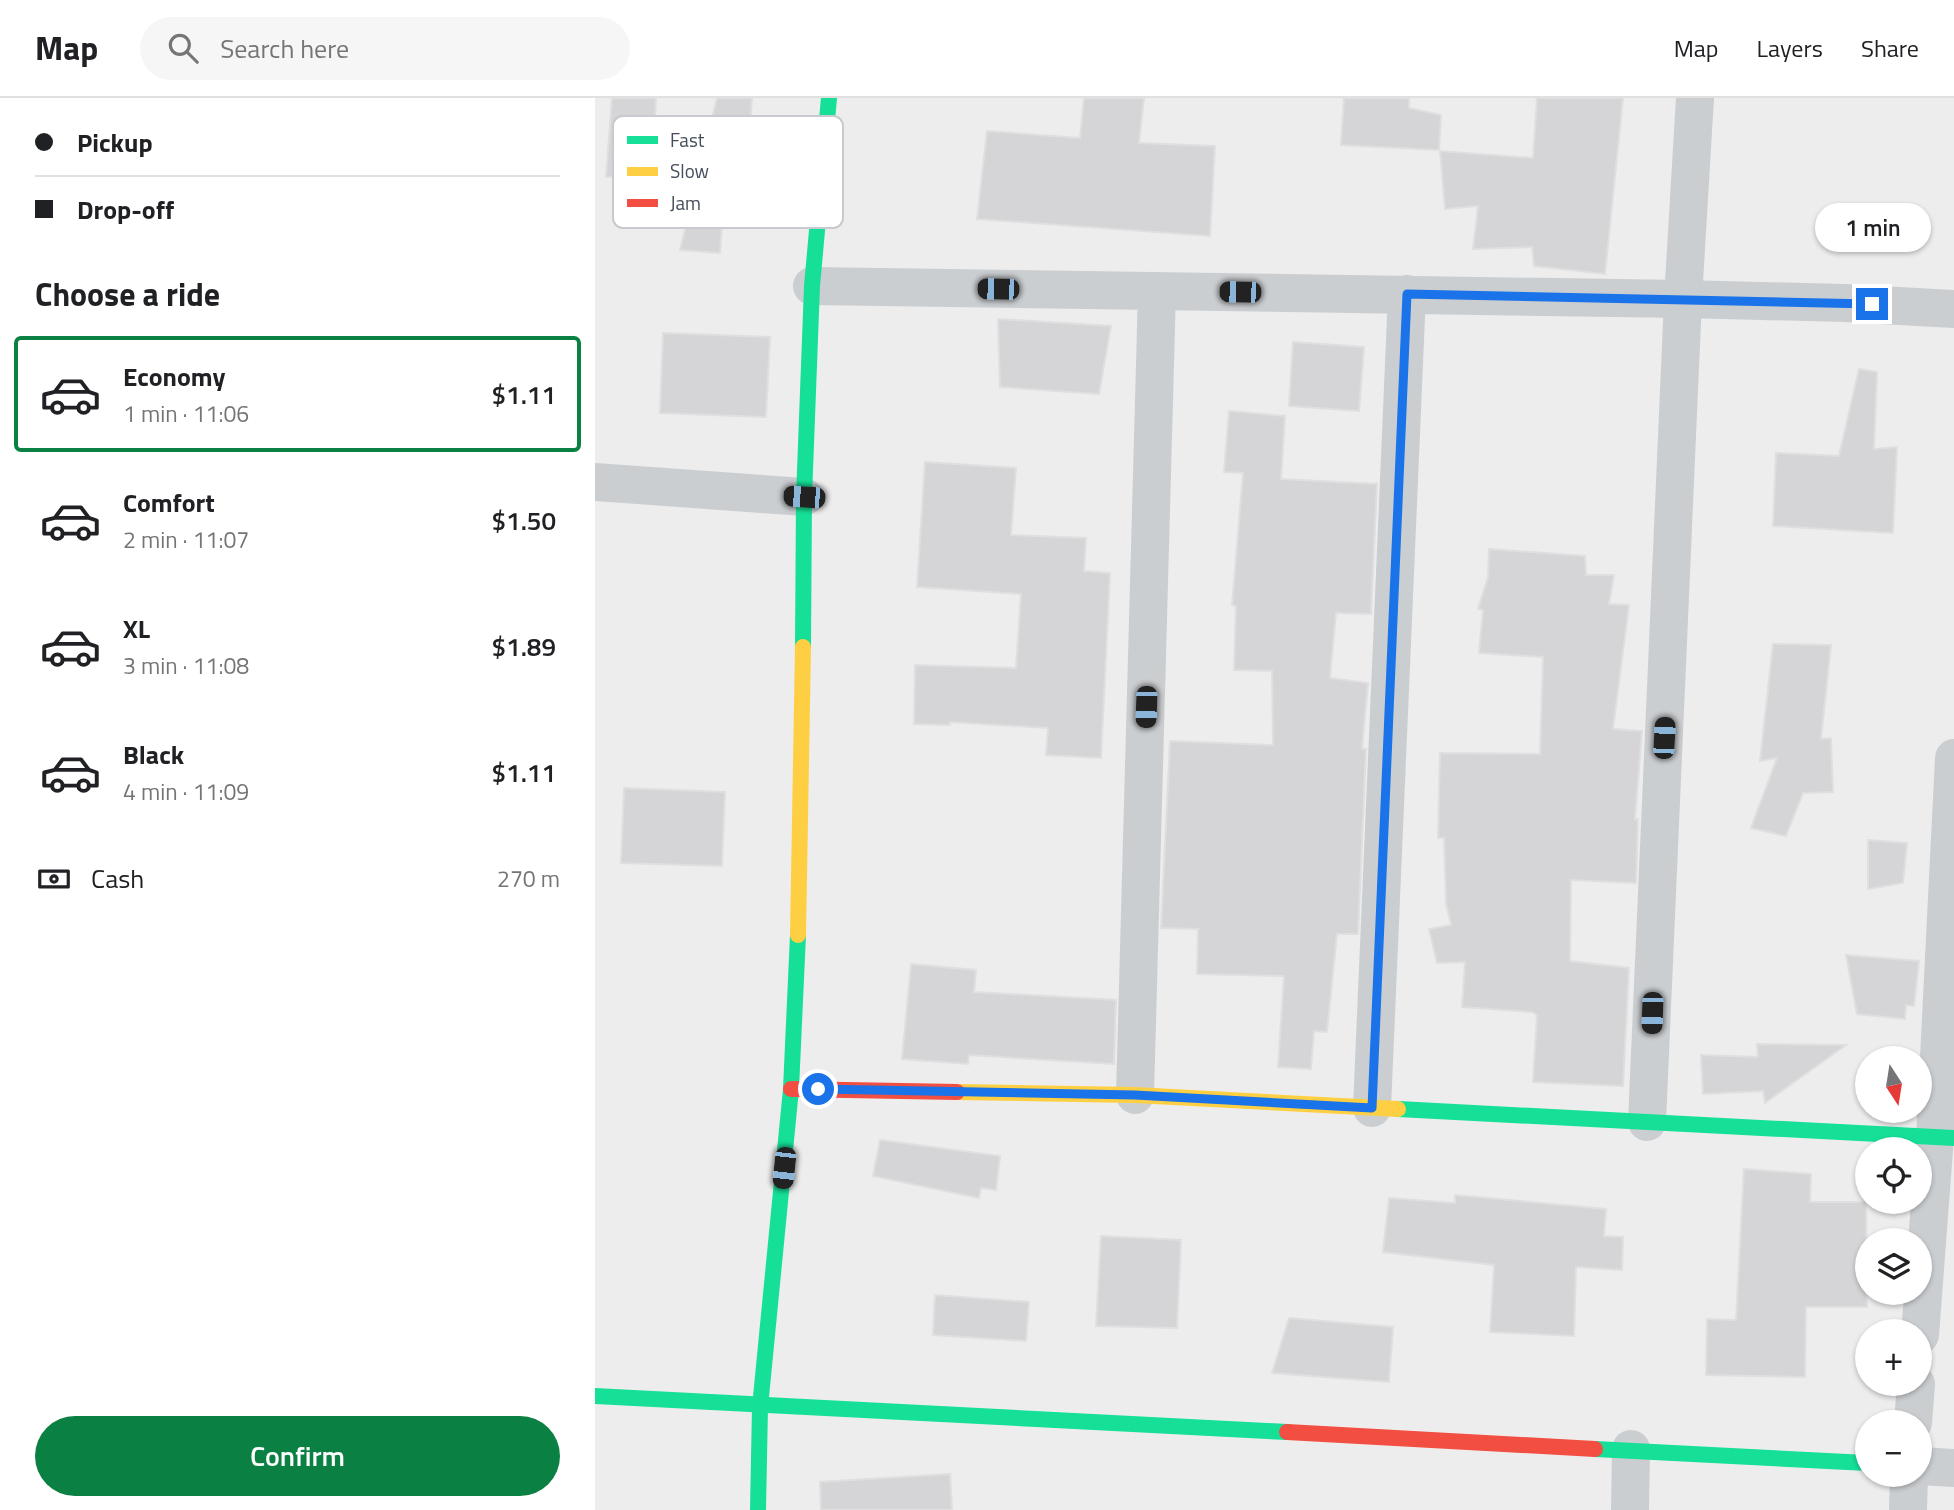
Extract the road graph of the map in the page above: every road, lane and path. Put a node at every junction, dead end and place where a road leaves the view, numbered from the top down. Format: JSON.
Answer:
{"nodes":[{"id":1,"x":829,"y":98,"type":"edge"},
{"id":2,"x":1695,"y":98,"type":"edge"},
{"id":3,"x":827,"y":116,"type":"edge"},
{"id":4,"x":817,"y":228,"type":"edge"},
{"id":5,"x":812,"y":286,"type":"junction"},
{"id":6,"x":1157,"y":291,"type":"junction"},
{"id":7,"x":1407,"y":294,"type":"junction"},
{"id":8,"x":1683,"y":299,"type":"junction"},
{"id":9,"x":1954,"y":309,"type":"edge"},
{"id":10,"x":595,"y":482,"type":"edge"},
{"id":11,"x":804,"y":497,"type":"junction"},
{"id":12,"x":1954,"y":758,"type":"edge"},
{"id":13,"x":791,"y":1089,"type":"junction"},
{"id":14,"x":1135,"y":1095,"type":"junction"},
{"id":15,"x":1372,"y":1108,"type":"junction"},
{"id":16,"x":1647,"y":1122,"type":"junction"},
{"id":17,"x":1945,"y":1138,"type":"edge"},
{"id":18,"x":1922,"y":1319,"type":"edge"},
{"id":19,"x":595,"y":1396,"type":"edge"},
{"id":20,"x":760,"y":1407,"type":"junction"},
{"id":21,"x":1631,"y":1449,"type":"junction"},
{"id":22,"x":1855,"y":1462,"type":"edge"},
{"id":23,"x":1932,"y":1467,"type":"edge"},
{"id":24,"x":1954,"y":1468,"type":"edge"},
{"id":25,"x":1909,"y":1487,"type":"edge"},
{"id":26,"x":758,"y":1510,"type":"edge"},
{"id":27,"x":1630,"y":1510,"type":"edge"},
{"id":28,"x":1908,"y":1510,"type":"edge"}],
"edges":[{"from":1,"to":3,"type":"street"},
{"from":2,"to":8,"type":"street"},
{"from":4,"to":5,"type":"street"},
{"from":5,"to":6,"type":"street"},
{"from":5,"to":11,"type":"street"},
{"from":6,"to":7,"type":"street"},
{"from":6,"to":14,"type":"street"},
{"from":7,"to":8,"type":"street"},
{"from":7,"to":15,"type":"street"},
{"from":8,"to":9,"type":"street"},
{"from":8,"to":16,"type":"street"},
{"from":10,"to":11,"type":"street"},
{"from":11,"to":13,"type":"street"},
{"from":12,"to":17,"type":"street"},
{"from":13,"to":14,"type":"street"},
{"from":13,"to":20,"type":"street"},
{"from":14,"to":15,"type":"street"},
{"from":15,"to":16,"type":"street"},
{"from":16,"to":17,"type":"street"},
{"from":17,"to":18,"type":"street"},
{"from":19,"to":20,"type":"street"},
{"from":20,"to":21,"type":"street"},
{"from":20,"to":26,"type":"street"},
{"from":21,"to":22,"type":"street"},
{"from":21,"to":27,"type":"street"},
{"from":23,"to":24,"type":"street"},
{"from":25,"to":28,"type":"street"}]}
